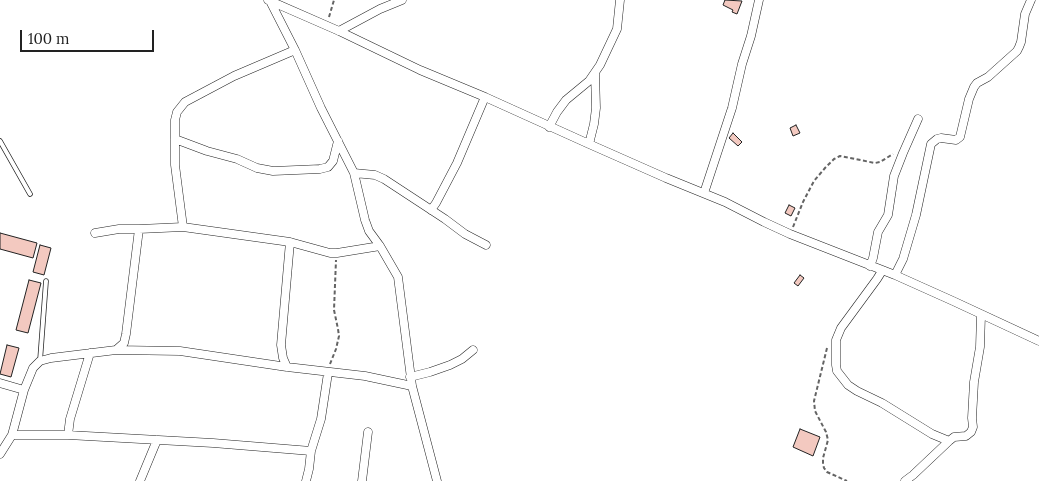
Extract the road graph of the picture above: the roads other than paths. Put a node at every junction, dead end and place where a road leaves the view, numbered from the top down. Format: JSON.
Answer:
{"nodes":[{"id":1,"x":269,"y":0,"type":"edge"},
{"id":2,"x":402,"y":0,"type":"edge"},
{"id":3,"x":620,"y":0,"type":"edge"},
{"id":4,"x":759,"y":0,"type":"edge"},
{"id":5,"x":1030,"y":0,"type":"edge"},
{"id":6,"x":339,"y":31,"type":"junction"},
{"id":7,"x":295,"y":50,"type":"junction"},
{"id":8,"x":595,"y":73,"type":"junction"},
{"id":9,"x":485,"y":97,"type":"junction"},
{"id":10,"x":918,"y":119,"type":"dead end"},
{"id":11,"x":549,"y":127,"type":"junction"},
{"id":12,"x":175,"y":139,"type":"junction"},
{"id":13,"x":0,"y":141,"type":"edge"},
{"id":14,"x":338,"y":141,"type":"junction"},
{"id":15,"x":588,"y":144,"type":"junction"},
{"id":16,"x":354,"y":173,"type":"junction"},
{"id":17,"x":704,"y":193,"type":"junction"},
{"id":18,"x":30,"y":194,"type":"dead end"},
{"id":19,"x":431,"y":210,"type":"junction"},
{"id":20,"x":182,"y":227,"type":"junction"},
{"id":21,"x":139,"y":229,"type":"junction"},
{"id":22,"x":95,"y":233,"type":"dead end"},
{"id":23,"x":290,"y":242,"type":"junction"},
{"id":24,"x":380,"y":246,"type":"junction"},
{"id":25,"x":486,"y":246,"type":"dead end"},
{"id":26,"x":870,"y":266,"type":"junction"},
{"id":27,"x":882,"y":271,"type":"junction"},
{"id":28,"x":895,"y":276,"type":"junction"},
{"id":29,"x":46,"y":281,"type":"dead end"},
{"id":30,"x":981,"y":315,"type":"junction"},
{"id":31,"x":1039,"y":341,"type":"edge"},
{"id":32,"x":116,"y":350,"type":"junction"},
{"id":33,"x":473,"y":350,"type":"dead end"},
{"id":34,"x":90,"y":353,"type":"junction"},
{"id":35,"x":40,"y":361,"type":"junction"},
{"id":36,"x":287,"y":367,"type":"junction"},
{"id":37,"x":327,"y":373,"type":"junction"},
{"id":38,"x":410,"y":377,"type":"junction"},
{"id":39,"x":0,"y":382,"type":"edge"},
{"id":40,"x":412,"y":386,"type":"junction"},
{"id":41,"x":24,"y":390,"type":"junction"},
{"id":42,"x":368,"y":432,"type":"dead end"},
{"id":43,"x":12,"y":435,"type":"junction"},
{"id":44,"x":68,"y":435,"type":"junction"},
{"id":45,"x":157,"y":440,"type":"junction"},
{"id":46,"x":949,"y":441,"type":"junction"},
{"id":47,"x":311,"y":451,"type":"junction"},
{"id":48,"x":0,"y":454,"type":"edge"},
{"id":49,"x":140,"y":481,"type":"edge"},
{"id":50,"x":306,"y":481,"type":"edge"},
{"id":51,"x":362,"y":481,"type":"edge"},
{"id":52,"x":437,"y":481,"type":"edge"},
{"id":53,"x":905,"y":481,"type":"edge"}],
"edges":[{"from":1,"to":6,"type":"street"},
{"from":1,"to":7,"type":"street"},
{"from":2,"to":6,"type":"street"},
{"from":3,"to":8,"type":"street"},
{"from":4,"to":17,"type":"street"},
{"from":5,"to":28,"type":"street"},
{"from":6,"to":9,"type":"street"},
{"from":7,"to":12,"type":"street"},
{"from":7,"to":14,"type":"street"},
{"from":8,"to":11,"type":"street"},
{"from":8,"to":15,"type":"street"},
{"from":9,"to":11,"type":"street"},
{"from":9,"to":19,"type":"street"},
{"from":10,"to":26,"type":"street"},
{"from":11,"to":15,"type":"street"},
{"from":12,"to":14,"type":"street"},
{"from":12,"to":20,"type":"street"},
{"from":13,"to":18,"type":"lane"},
{"from":14,"to":16,"type":"street"},
{"from":15,"to":17,"type":"street"},
{"from":16,"to":19,"type":"street"},
{"from":16,"to":24,"type":"street"},
{"from":17,"to":26,"type":"street"},
{"from":19,"to":25,"type":"street"},
{"from":20,"to":21,"type":"street"},
{"from":20,"to":23,"type":"street"},
{"from":21,"to":22,"type":"street"},
{"from":21,"to":32,"type":"street"},
{"from":23,"to":24,"type":"street"},
{"from":23,"to":36,"type":"street"},
{"from":24,"to":38,"type":"street"},
{"from":26,"to":27,"type":"street"},
{"from":27,"to":28,"type":"street"},
{"from":27,"to":46,"type":"street"},
{"from":28,"to":30,"type":"street"},
{"from":29,"to":35,"type":"lane"},
{"from":30,"to":31,"type":"street"},
{"from":30,"to":46,"type":"street"},
{"from":32,"to":34,"type":"street"},
{"from":32,"to":36,"type":"street"},
{"from":33,"to":38,"type":"street"},
{"from":34,"to":35,"type":"street"},
{"from":34,"to":44,"type":"street"},
{"from":35,"to":41,"type":"street"},
{"from":36,"to":37,"type":"street"},
{"from":37,"to":40,"type":"street"},
{"from":37,"to":47,"type":"street"},
{"from":38,"to":40,"type":"street"},
{"from":39,"to":41,"type":"street"},
{"from":40,"to":52,"type":"street"},
{"from":41,"to":43,"type":"street"},
{"from":42,"to":51,"type":"street"},
{"from":43,"to":44,"type":"street"},
{"from":43,"to":48,"type":"street"},
{"from":44,"to":45,"type":"street"},
{"from":45,"to":47,"type":"street"},
{"from":45,"to":49,"type":"street"},
{"from":46,"to":53,"type":"street"},
{"from":47,"to":50,"type":"street"}]}
